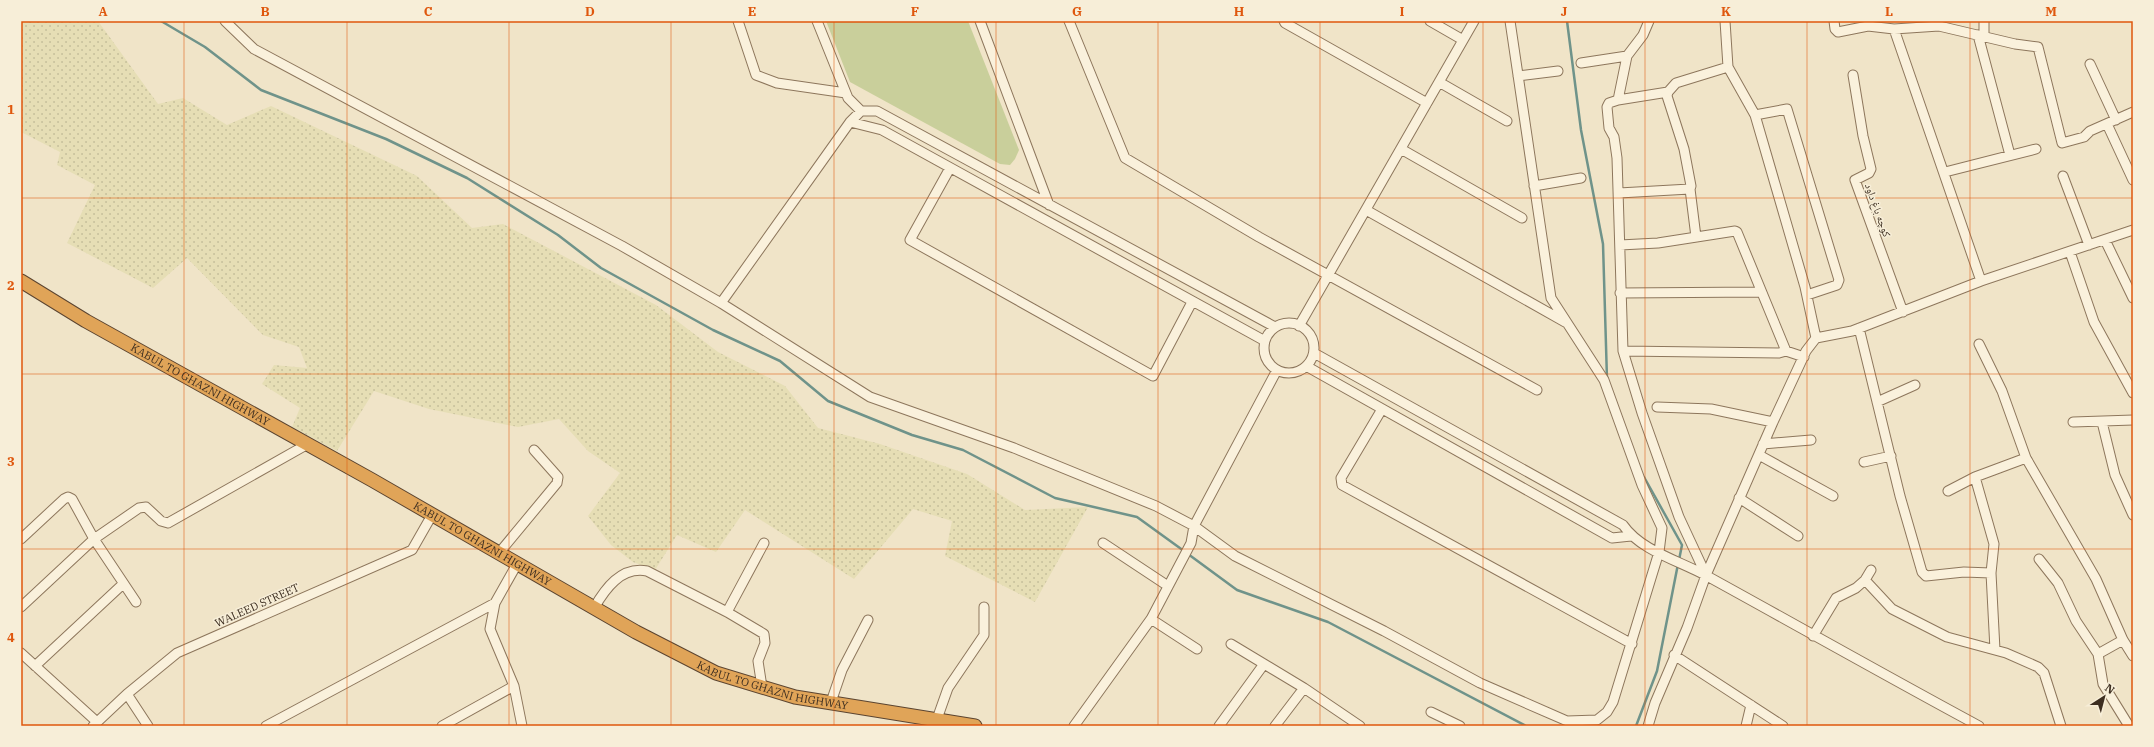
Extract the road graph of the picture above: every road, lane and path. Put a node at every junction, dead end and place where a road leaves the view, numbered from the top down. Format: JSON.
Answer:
{"nodes":[{"id":1,"x":225,"y":21,"type":"edge"},
{"id":2,"x":738,"y":21,"type":"edge"},
{"id":3,"x":817,"y":21,"type":"edge"},
{"id":4,"x":980,"y":21,"type":"edge"},
{"id":5,"x":1068,"y":21,"type":"edge"},
{"id":6,"x":1284,"y":21,"type":"edge"},
{"id":7,"x":1430,"y":21,"type":"edge"},
{"id":8,"x":1474,"y":21,"type":"edge"},
{"id":9,"x":1510,"y":21,"type":"edge"},
{"id":10,"x":1649,"y":21,"type":"edge"},
{"id":11,"x":1725,"y":21,"type":"edge"},
{"id":12,"x":1834,"y":21,"type":"edge"},
{"id":13,"x":1984,"y":21,"type":"edge"},
{"id":14,"x":1904,"y":24,"type":"edge"},
{"id":15,"x":1950,"y":25,"type":"edge"},
{"id":16,"x":1894,"y":29,"type":"junction"},
{"id":17,"x":1981,"y":36,"type":"junction"},
{"id":18,"x":1463,"y":40,"type":"junction"},
{"id":19,"x":1627,"y":56,"type":"junction"},
{"id":20,"x":1581,"y":63,"type":"dead end"},
{"id":21,"x":2090,"y":64,"type":"dead end"},
{"id":22,"x":1728,"y":67,"type":"junction"},
{"id":23,"x":1558,"y":71,"type":"dead end"},
{"id":24,"x":1853,"y":75,"type":"dead end"},
{"id":25,"x":1518,"y":76,"type":"junction"},
{"id":26,"x":1439,"y":82,"type":"junction"},
{"id":27,"x":1668,"y":92,"type":"junction"},
{"id":28,"x":846,"y":93,"type":"junction"},
{"id":29,"x":1618,"y":100,"type":"junction"},
{"id":30,"x":1427,"y":103,"type":"junction"},
{"id":31,"x":861,"y":111,"type":"junction"},
{"id":32,"x":2133,"y":112,"type":"edge"},
{"id":33,"x":1755,"y":115,"type":"junction"},
{"id":34,"x":1507,"y":121,"type":"dead end"},
{"id":35,"x":850,"y":122,"type":"junction"},
{"id":36,"x":2112,"y":122,"type":"junction"},
{"id":37,"x":1401,"y":149,"type":"junction"},
{"id":38,"x":2036,"y":149,"type":"dead end"},
{"id":39,"x":2010,"y":155,"type":"junction"},
{"id":40,"x":950,"y":168,"type":"junction"},
{"id":41,"x":1945,"y":172,"type":"junction"},
{"id":42,"x":2063,"y":176,"type":"dead end"},
{"id":43,"x":1581,"y":178,"type":"dead end"},
{"id":44,"x":2133,"y":180,"type":"edge"},
{"id":45,"x":1534,"y":186,"type":"junction"},
{"id":46,"x":1690,"y":189,"type":"junction"},
{"id":47,"x":1619,"y":193,"type":"junction"},
{"id":48,"x":1050,"y":205,"type":"junction"},
{"id":49,"x":1366,"y":210,"type":"junction"},
{"id":50,"x":1522,"y":218,"type":"dead end"},
{"id":51,"x":2133,"y":230,"type":"edge"},
{"id":52,"x":1696,"y":237,"type":"junction"},
{"id":53,"x":2105,"y":240,"type":"junction"},
{"id":54,"x":1620,"y":245,"type":"junction"},
{"id":55,"x":2089,"y":245,"type":"junction"},
{"id":56,"x":2070,"y":252,"type":"junction"},
{"id":57,"x":1328,"y":275,"type":"junction"},
{"id":58,"x":21,"y":281,"type":"edge"},
{"id":59,"x":1981,"y":282,"type":"junction"},
{"id":60,"x":1761,"y":292,"type":"junction"},
{"id":61,"x":1620,"y":293,"type":"junction"},
{"id":62,"x":1807,"y":295,"type":"junction"},
{"id":63,"x":2133,"y":298,"type":"edge"},
{"id":64,"x":1192,"y":302,"type":"junction"},
{"id":65,"x":721,"y":303,"type":"junction"},
{"id":66,"x":1903,"y":312,"type":"junction"},
{"id":67,"x":1566,"y":323,"type":"junction"},
{"id":68,"x":1299,"y":326,"type":"junction"},
{"id":69,"x":1275,"y":328,"type":"junction"},
{"id":70,"x":1859,"y":328,"type":"junction"},
{"id":71,"x":1816,"y":338,"type":"junction"},
{"id":72,"x":1265,"y":341,"type":"junction"},
{"id":73,"x":1979,"y":344,"type":"dead end"},
{"id":74,"x":1623,"y":351,"type":"junction"},
{"id":75,"x":1786,"y":351,"type":"junction"},
{"id":76,"x":1314,"y":352,"type":"junction"},
{"id":77,"x":1804,"y":357,"type":"junction"},
{"id":78,"x":1306,"y":366,"type":"junction"},
{"id":79,"x":1277,"y":370,"type":"junction"},
{"id":80,"x":1915,"y":385,"type":"dead end"},
{"id":81,"x":1537,"y":390,"type":"dead end"},
{"id":82,"x":2133,"y":393,"type":"edge"},
{"id":83,"x":1877,"y":402,"type":"junction"},
{"id":84,"x":1657,"y":407,"type":"dead end"},
{"id":85,"x":1382,"y":409,"type":"junction"},
{"id":86,"x":2133,"y":420,"type":"edge"},
{"id":87,"x":1773,"y":422,"type":"junction"},
{"id":88,"x":2073,"y":422,"type":"dead end"},
{"id":89,"x":2102,"y":422,"type":"junction"},
{"id":90,"x":1811,"y":440,"type":"dead end"},
{"id":91,"x":1763,"y":444,"type":"junction"},
{"id":92,"x":306,"y":445,"type":"junction"},
{"id":93,"x":534,"y":450,"type":"dead end"},
{"id":94,"x":1759,"y":455,"type":"junction"},
{"id":95,"x":1891,"y":456,"type":"junction"},
{"id":96,"x":2026,"y":458,"type":"junction"},
{"id":97,"x":1864,"y":462,"type":"dead end"},
{"id":98,"x":1975,"y":477,"type":"junction"},
{"id":99,"x":1948,"y":491,"type":"dead end"},
{"id":100,"x":1833,"y":496,"type":"dead end"},
{"id":101,"x":1740,"y":498,"type":"junction"},
{"id":102,"x":432,"y":515,"type":"junction"},
{"id":103,"x":2133,"y":515,"type":"edge"},
{"id":104,"x":1194,"y":526,"type":"junction"},
{"id":105,"x":1631,"y":536,"type":"junction"},
{"id":106,"x":1798,"y":536,"type":"dead end"},
{"id":107,"x":21,"y":539,"type":"edge"},
{"id":108,"x":94,"y":539,"type":"junction"},
{"id":109,"x":764,"y":542,"type":"dead end"},
{"id":110,"x":1103,"y":543,"type":"dead end"},
{"id":111,"x":1659,"y":552,"type":"junction"},
{"id":112,"x":499,"y":553,"type":"junction"},
{"id":113,"x":2039,"y":559,"type":"dead end"},
{"id":114,"x":517,"y":564,"type":"junction"},
{"id":115,"x":1871,"y":570,"type":"dead end"},
{"id":116,"x":1991,"y":573,"type":"junction"},
{"id":117,"x":1706,"y":575,"type":"junction"},
{"id":118,"x":1865,"y":580,"type":"junction"},
{"id":119,"x":1170,"y":583,"type":"junction"},
{"id":120,"x":123,"y":584,"type":"junction"},
{"id":121,"x":136,"y":602,"type":"dead end"},
{"id":122,"x":495,"y":603,"type":"junction"},
{"id":123,"x":21,"y":607,"type":"edge"},
{"id":124,"x":984,"y":607,"type":"dead end"},
{"id":125,"x":594,"y":608,"type":"junction"},
{"id":126,"x":727,"y":612,"type":"junction"},
{"id":127,"x":1151,"y":618,"type":"junction"},
{"id":128,"x":868,"y":620,"type":"dead end"},
{"id":129,"x":1813,"y":636,"type":"junction"},
{"id":130,"x":2123,"y":640,"type":"junction"},
{"id":131,"x":1231,"y":644,"type":"dead end"},
{"id":132,"x":1632,"y":644,"type":"junction"},
{"id":133,"x":1197,"y":649,"type":"dead end"},
{"id":134,"x":1995,"y":650,"type":"junction"},
{"id":135,"x":21,"y":653,"type":"edge"},
{"id":136,"x":2098,"y":654,"type":"junction"},
{"id":137,"x":1674,"y":655,"type":"junction"},
{"id":138,"x":2133,"y":656,"type":"edge"},
{"id":139,"x":1264,"y":664,"type":"junction"},
{"id":140,"x":35,"y":666,"type":"junction"},
{"id":141,"x":514,"y":686,"type":"junction"},
{"id":142,"x":762,"y":687,"type":"junction"},
{"id":143,"x":1304,"y":688,"type":"junction"},
{"id":144,"x":127,"y":694,"type":"junction"},
{"id":145,"x":831,"y":702,"type":"junction"},
{"id":146,"x":1751,"y":705,"type":"junction"},
{"id":147,"x":1431,"y":712,"type":"dead end"},
{"id":148,"x":937,"y":719,"type":"junction"},
{"id":149,"x":913,"y":720,"type":"edge"},
{"id":150,"x":1347,"y":723,"type":"edge"},
{"id":151,"x":95,"y":724,"type":"edge"},
{"id":152,"x":148,"y":726,"type":"edge"},
{"id":153,"x":266,"y":726,"type":"edge"},
{"id":154,"x":442,"y":726,"type":"edge"},
{"id":155,"x":522,"y":726,"type":"edge"},
{"id":156,"x":975,"y":726,"type":"edge"},
{"id":157,"x":1074,"y":726,"type":"edge"},
{"id":158,"x":1220,"y":726,"type":"edge"},
{"id":159,"x":1275,"y":726,"type":"edge"},
{"id":160,"x":1360,"y":726,"type":"edge"},
{"id":161,"x":1460,"y":726,"type":"edge"},
{"id":162,"x":1648,"y":726,"type":"edge"},
{"id":163,"x":1746,"y":726,"type":"edge"},
{"id":164,"x":1784,"y":726,"type":"edge"},
{"id":165,"x":1979,"y":726,"type":"edge"},
{"id":166,"x":2061,"y":726,"type":"edge"},
{"id":167,"x":2131,"y":726,"type":"edge"}],
"edges":[{"from":1,"to":65,"type":"street"},
{"from":2,"to":28,"type":"street"},
{"from":3,"to":28,"type":"street"},
{"from":4,"to":48,"type":"street"},
{"from":5,"to":57,"type":"street"},
{"from":6,"to":30,"type":"street"},
{"from":7,"to":18,"type":"street"},
{"from":8,"to":18,"type":"street"},
{"from":9,"to":25,"type":"street"},
{"from":10,"to":19,"type":"street"},
{"from":11,"to":22,"type":"street"},
{"from":12,"to":16,"type":"street"},
{"from":13,"to":17,"type":"street"},
{"from":14,"to":15,"type":"street"},
{"from":14,"to":16,"type":"street"},
{"from":15,"to":17,"type":"street"},
{"from":16,"to":41,"type":"street"},
{"from":17,"to":36,"type":"street"},
{"from":17,"to":39,"type":"street"},
{"from":18,"to":26,"type":"street"},
{"from":19,"to":20,"type":"street"},
{"from":19,"to":29,"type":"street"},
{"from":21,"to":36,"type":"street"},
{"from":22,"to":27,"type":"street"},
{"from":22,"to":33,"type":"street"},
{"from":23,"to":25,"type":"street"},
{"from":24,"to":66,"type":"street","name":"کوچه باغ داود"},
{"from":25,"to":45,"type":"street"},
{"from":26,"to":30,"type":"street"},
{"from":26,"to":34,"type":"street"},
{"from":27,"to":29,"type":"street"},
{"from":27,"to":46,"type":"street"},
{"from":28,"to":31,"type":"street"},
{"from":29,"to":47,"type":"street"},
{"from":30,"to":37,"type":"street"},
{"from":31,"to":35,"type":"street"},
{"from":31,"to":48,"type":"street"},
{"from":32,"to":36,"type":"street"},
{"from":33,"to":62,"type":"street"},
{"from":33,"to":62,"type":"street"},
{"from":35,"to":40,"type":"street"},
{"from":35,"to":65,"type":"street"},
{"from":36,"to":44,"type":"street"},
{"from":37,"to":49,"type":"street"},
{"from":37,"to":50,"type":"street"},
{"from":38,"to":39,"type":"street"},
{"from":39,"to":41,"type":"street"},
{"from":40,"to":64,"type":"street"},
{"from":40,"to":64,"type":"street"},
{"from":41,"to":59,"type":"street"},
{"from":42,"to":55,"type":"street"},
{"from":43,"to":45,"type":"street"},
{"from":45,"to":67,"type":"street"},
{"from":46,"to":47,"type":"street"},
{"from":46,"to":52,"type":"street"},
{"from":47,"to":54,"type":"street"},
{"from":48,"to":69,"type":"street"},
{"from":49,"to":57,"type":"street"},
{"from":49,"to":67,"type":"street"},
{"from":51,"to":53,"type":"street"},
{"from":52,"to":54,"type":"street"},
{"from":52,"to":60,"type":"street"},
{"from":53,"to":55,"type":"street"},
{"from":53,"to":63,"type":"street"},
{"from":54,"to":61,"type":"street"},
{"from":55,"to":56,"type":"street"},
{"from":56,"to":59,"type":"street"},
{"from":56,"to":82,"type":"street"},
{"from":57,"to":68,"type":"street"},
{"from":57,"to":81,"type":"street"},
{"from":58,"to":92,"type":"highway","name":"KABUL TO GHAZNI HIGHWAY"},
{"from":59,"to":66,"type":"street"},
{"from":60,"to":61,"type":"street"},
{"from":60,"to":75,"type":"street"},
{"from":61,"to":74,"type":"street"},
{"from":62,"to":71,"type":"street"},
{"from":64,"to":72,"type":"street"},
{"from":65,"to":104,"type":"street"},
{"from":66,"to":70,"type":"street"},
{"from":67,"to":111,"type":"street"},
{"from":68,"to":69,"type":"street"},
{"from":68,"to":76,"type":"street"},
{"from":69,"to":72,"type":"street"},
{"from":70,"to":71,"type":"street"},
{"from":70,"to":83,"type":"street"},
{"from":71,"to":77,"type":"street"},
{"from":72,"to":79,"type":"street"},
{"from":73,"to":96,"type":"street"},
{"from":74,"to":75,"type":"street"},
{"from":74,"to":117,"type":"street"},
{"from":75,"to":77,"type":"street"},
{"from":76,"to":78,"type":"street"},
{"from":76,"to":105,"type":"street"},
{"from":77,"to":87,"type":"street"},
{"from":78,"to":79,"type":"street"},
{"from":78,"to":85,"type":"street"},
{"from":79,"to":104,"type":"street"},
{"from":80,"to":83,"type":"street"},
{"from":83,"to":95,"type":"street"},
{"from":84,"to":87,"type":"street"},
{"from":85,"to":105,"type":"street"},
{"from":85,"to":132,"type":"street"},
{"from":86,"to":89,"type":"street"},
{"from":87,"to":91,"type":"street"},
{"from":88,"to":89,"type":"street"},
{"from":89,"to":103,"type":"street"},
{"from":90,"to":91,"type":"street"},
{"from":91,"to":94,"type":"street"},
{"from":92,"to":102,"type":"highway","name":"KABUL TO GHAZNI HIGHWAY"},
{"from":92,"to":108,"type":"street"},
{"from":93,"to":112,"type":"street"},
{"from":94,"to":100,"type":"street"},
{"from":94,"to":101,"type":"street"},
{"from":95,"to":97,"type":"street"},
{"from":95,"to":116,"type":"street"},
{"from":96,"to":98,"type":"street"},
{"from":96,"to":130,"type":"street"},
{"from":98,"to":99,"type":"street"},
{"from":98,"to":116,"type":"street"},
{"from":101,"to":106,"type":"street"},
{"from":101,"to":117,"type":"street"},
{"from":102,"to":112,"type":"highway","name":"KABUL TO GHAZNI HIGHWAY"},
{"from":102,"to":144,"type":"street","name":"WALEED STREET"},
{"from":104,"to":119,"type":"street"},
{"from":104,"to":132,"type":"street"},
{"from":105,"to":111,"type":"street"},
{"from":107,"to":108,"type":"street"},
{"from":108,"to":120,"type":"street"},
{"from":108,"to":123,"type":"street"},
{"from":109,"to":126,"type":"street"},
{"from":110,"to":119,"type":"street"},
{"from":111,"to":117,"type":"street"},
{"from":111,"to":132,"type":"street"},
{"from":112,"to":114,"type":"highway","name":"KABUL TO GHAZNI HIGHWAY"},
{"from":113,"to":136,"type":"street"},
{"from":114,"to":122,"type":"street"},
{"from":114,"to":125,"type":"highway","name":"KABUL TO GHAZNI HIGHWAY"},
{"from":115,"to":118,"type":"street"},
{"from":116,"to":134,"type":"street"},
{"from":117,"to":129,"type":"street"},
{"from":117,"to":137,"type":"street"},
{"from":118,"to":129,"type":"street"},
{"from":118,"to":134,"type":"street"},
{"from":119,"to":127,"type":"street"},
{"from":120,"to":121,"type":"street"},
{"from":120,"to":140,"type":"street"},
{"from":122,"to":141,"type":"street"},
{"from":122,"to":153,"type":"street"},
{"from":124,"to":148,"type":"street"},
{"from":125,"to":126,"type":"street"},
{"from":125,"to":142,"type":"highway","name":"KABUL TO GHAZNI HIGHWAY"},
{"from":126,"to":142,"type":"street"},
{"from":127,"to":133,"type":"street"},
{"from":127,"to":157,"type":"street"},
{"from":128,"to":145,"type":"street"},
{"from":129,"to":165,"type":"street"},
{"from":130,"to":136,"type":"street"},
{"from":130,"to":138,"type":"street"},
{"from":131,"to":139,"type":"street"},
{"from":134,"to":166,"type":"street"},
{"from":135,"to":140,"type":"street"},
{"from":136,"to":167,"type":"street"},
{"from":137,"to":146,"type":"street"},
{"from":137,"to":162,"type":"street"},
{"from":139,"to":143,"type":"street"},
{"from":139,"to":158,"type":"street"},
{"from":140,"to":151,"type":"street"},
{"from":141,"to":154,"type":"street"},
{"from":141,"to":155,"type":"street"},
{"from":142,"to":145,"type":"highway","name":"KABUL TO GHAZNI HIGHWAY"},
{"from":143,"to":150,"type":"street"},
{"from":143,"to":159,"type":"street"},
{"from":144,"to":151,"type":"street","name":"WALEED STREET"},
{"from":144,"to":152,"type":"street"},
{"from":145,"to":149,"type":"highway","name":"KABUL TO GHAZNI HIGHWAY"},
{"from":146,"to":163,"type":"street"},
{"from":146,"to":164,"type":"street"},
{"from":147,"to":161,"type":"street"},
{"from":148,"to":149,"type":"highway","name":"KABUL TO GHAZNI HIGHWAY"},
{"from":148,"to":156,"type":"highway","name":"KABUL TO GHAZNI HIGHWAY"},
{"from":150,"to":160,"type":"street"}]}
